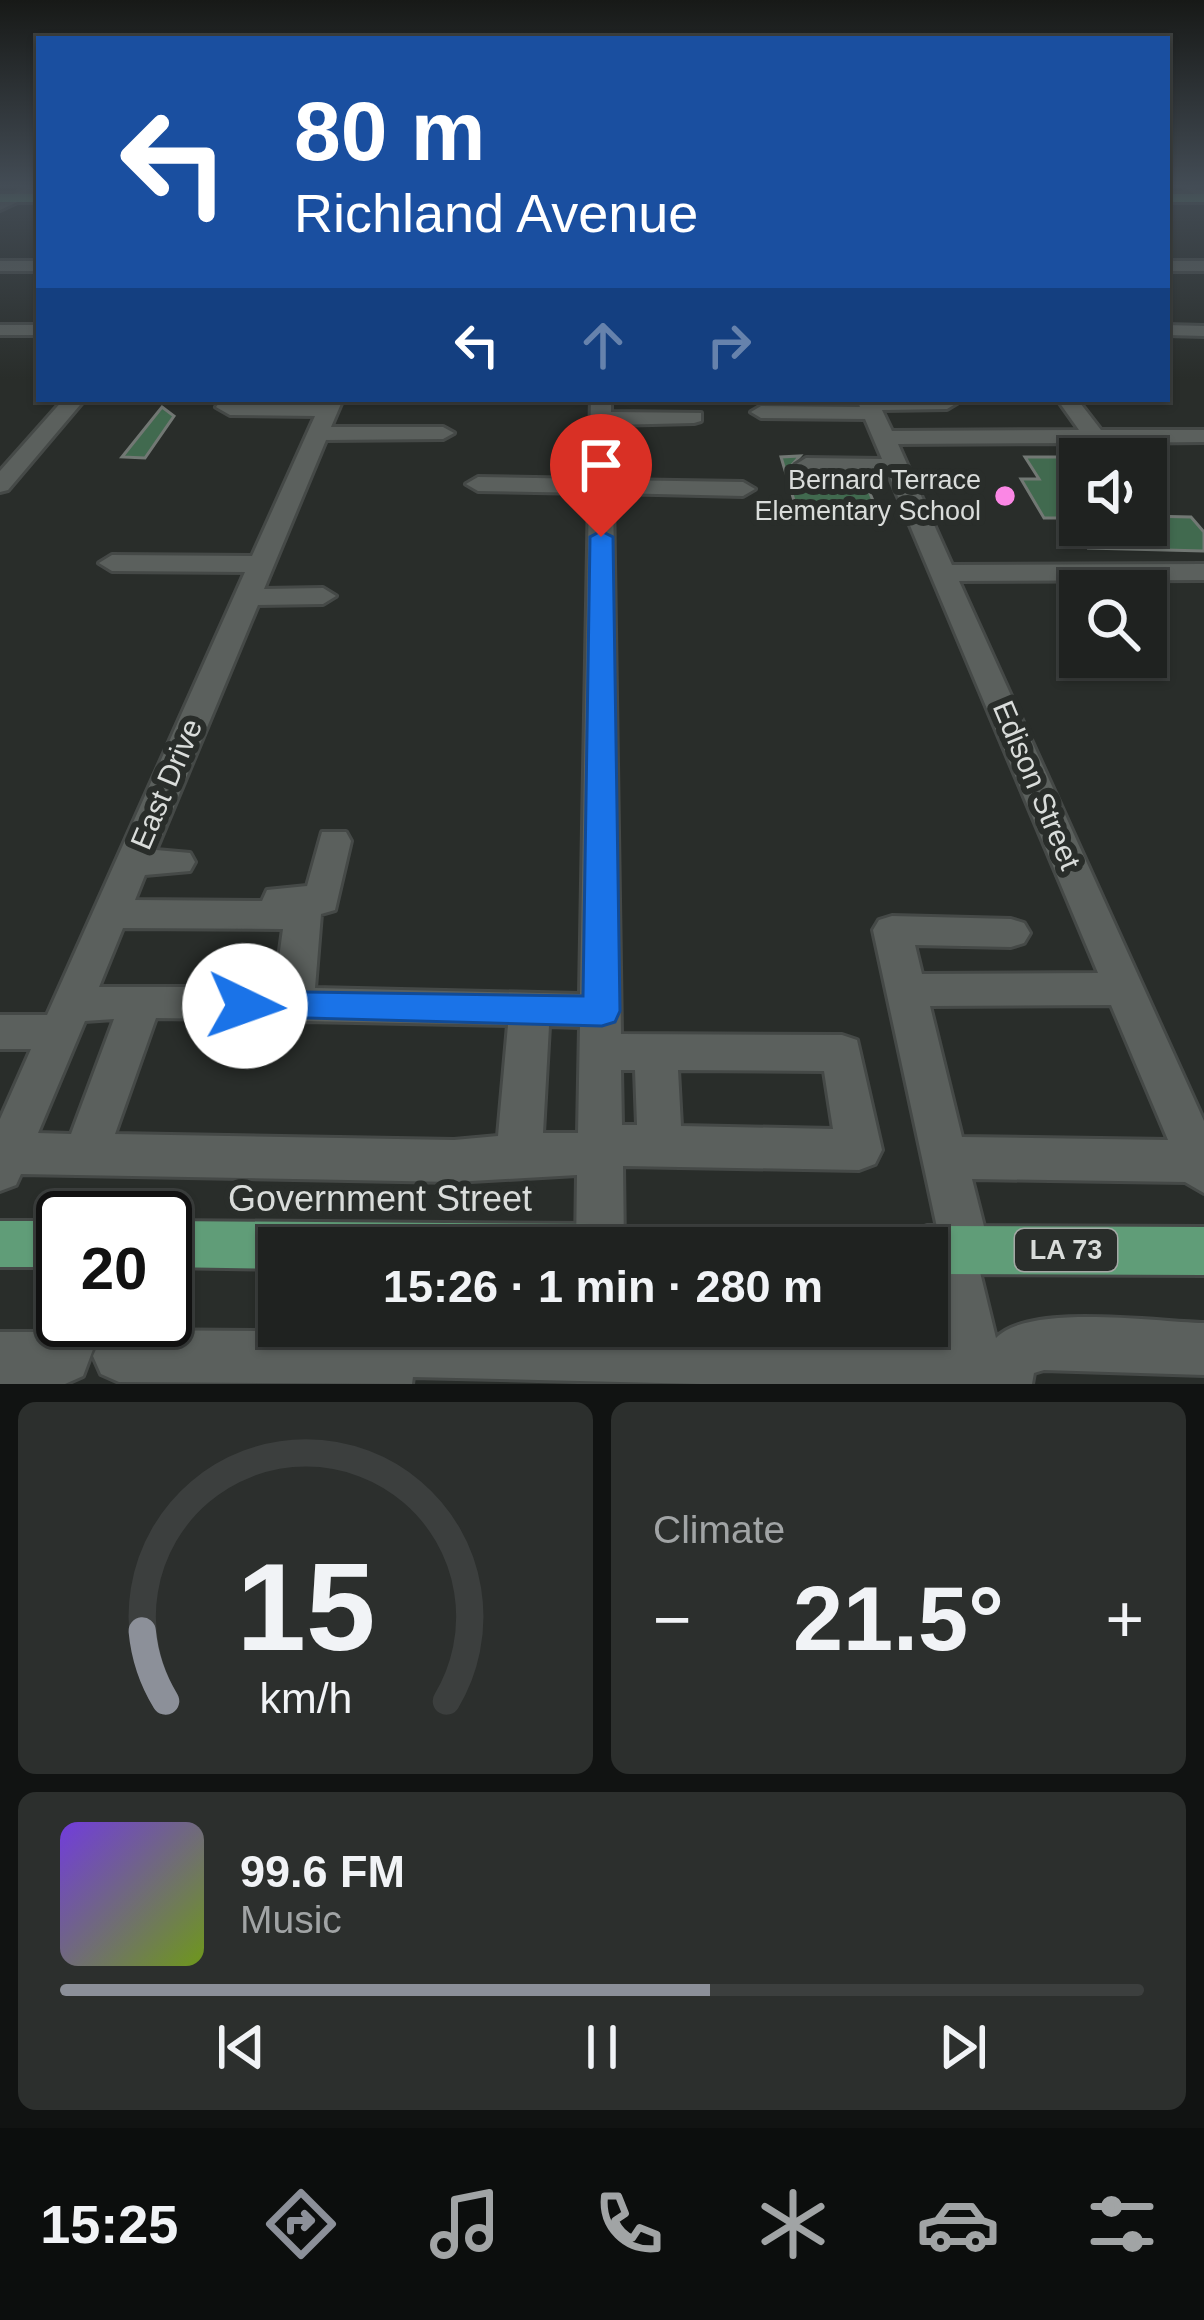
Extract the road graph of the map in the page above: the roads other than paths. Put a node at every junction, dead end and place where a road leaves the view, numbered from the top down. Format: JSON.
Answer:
{"nodes":[{"id":1,"x":0,"y":266,"type":"edge"},
{"id":2,"x":36,"y":266,"type":"edge"},
{"id":3,"x":1170,"y":266,"type":"edge"},
{"id":4,"x":1204,"y":266,"type":"edge"},
{"id":5,"x":36,"y":329,"type":"edge"},
{"id":6,"x":0,"y":330,"type":"edge"},
{"id":7,"x":1170,"y":330,"type":"edge"},
{"id":8,"x":1204,"y":331,"type":"edge"},
{"id":9,"x":72,"y":402,"type":"edge"},
{"id":10,"x":230,"y":402,"type":"edge"},
{"id":11,"x":1068,"y":402,"type":"edge"},
{"id":12,"x":947,"y":403,"type":"dead end"},
{"id":13,"x":823,"y":406,"type":"edge"},
{"id":14,"x":601,"y":409,"type":"edge"},
{"id":15,"x":760,"y":412,"type":"dead end"},
{"id":16,"x":326,"y":414,"type":"edge"},
{"id":17,"x":694,"y":417,"type":"dead end"},
{"id":18,"x":878,"y":424,"type":"edge"},
{"id":19,"x":443,"y":433,"type":"dead end"},
{"id":20,"x":1204,"y":436,"type":"edge"},
{"id":21,"x":1095,"y":437,"type":"junction"},
{"id":22,"x":806,"y":465,"type":"dead end"},
{"id":23,"x":0,"y":484,"type":"edge"},
{"id":24,"x":478,"y":484,"type":"dead end"},
{"id":25,"x":743,"y":489,"type":"dead end"},
{"id":26,"x":601,"y":490,"type":"junction"},
{"id":27,"x":112,"y":563,"type":"dead end"},
{"id":28,"x":261,"y":564,"type":"junction"},
{"id":29,"x":947,"y":573,"type":"junction"},
{"id":30,"x":1202,"y":575,"type":"edge"},
{"id":31,"x":322,"y":596,"type":"dead end"},
{"id":32,"x":248,"y":597,"type":"junction"},
{"id":33,"x":334,"y":841,"type":"dead end"},
{"id":34,"x":177,"y":862,"type":"dead end"},
{"id":35,"x":132,"y":863,"type":"junction"},
{"id":36,"x":113,"y":907,"type":"junction"},
{"id":37,"x":1011,"y":933,"type":"dead end"},
{"id":38,"x":1124,"y":989,"type":"junction"},
{"id":39,"x":906,"y":991,"type":"junction"},
{"id":40,"x":141,"y":1002,"type":"junction"},
{"id":41,"x":293,"y":1008,"type":"junction"},
{"id":42,"x":529,"y":1012,"type":"junction"},
{"id":43,"x":65,"y":1019,"type":"junction"},
{"id":44,"x":0,"y":1032,"type":"edge"},
{"id":45,"x":602,"y":1032,"type":"junction"},
{"id":46,"x":656,"y":1052,"type":"junction"},
{"id":47,"x":660,"y":1146,"type":"junction"},
{"id":48,"x":602,"y":1150,"type":"junction"},
{"id":49,"x":86,"y":1154,"type":"junction"},
{"id":50,"x":519,"y":1154,"type":"junction"},
{"id":51,"x":944,"y":1158,"type":"junction"},
{"id":52,"x":4,"y":1161,"type":"edge"},
{"id":53,"x":1202,"y":1166,"type":"edge"},
{"id":54,"x":598,"y":1227,"type":"edge"},
{"id":55,"x":947,"y":1227,"type":"edge"},
{"id":56,"x":0,"y":1244,"type":"edge"},
{"id":57,"x":36,"y":1244,"type":"edge"},
{"id":58,"x":192,"y":1244,"type":"edge"},
{"id":59,"x":258,"y":1245,"type":"edge"},
{"id":60,"x":948,"y":1250,"type":"edge"},
{"id":61,"x":1204,"y":1251,"type":"edge"},
{"id":62,"x":1204,"y":1349,"type":"edge"},
{"id":63,"x":66,"y":1354,"type":"edge"},
{"id":64,"x":119,"y":1355,"type":"dead end"},
{"id":65,"x":390,"y":1355,"type":"edge"},
{"id":66,"x":0,"y":1358,"type":"edge"},
{"id":67,"x":468,"y":1368,"type":"edge"},
{"id":68,"x":697,"y":1371,"type":"edge"},
{"id":69,"x":987,"y":1378,"type":"edge"}],
"edges":[{"from":1,"to":2,"type":"street"},
{"from":3,"to":4,"type":"street"},
{"from":5,"to":6,"type":"street"},
{"from":7,"to":8,"type":"street"},
{"from":9,"to":23,"type":"street"},
{"from":10,"to":16,"type":"street"},
{"from":11,"to":21,"type":"street"},
{"from":12,"to":18,"type":"street"},
{"from":13,"to":15,"type":"street"},
{"from":13,"to":18,"type":"street"},
{"from":14,"to":17,"type":"street"},
{"from":14,"to":26,"type":"street"},
{"from":16,"to":19,"type":"street"},
{"from":16,"to":28,"type":"street","name":"East Drive"},
{"from":18,"to":21,"type":"street"},
{"from":18,"to":22,"type":"street"},
{"from":18,"to":29,"type":"street","name":"Edison Street"},
{"from":20,"to":21,"type":"street"},
{"from":24,"to":26,"type":"street"},
{"from":25,"to":26,"type":"street"},
{"from":26,"to":45,"type":"street"},
{"from":27,"to":28,"type":"street"},
{"from":28,"to":32,"type":"street","name":"East Drive"},
{"from":29,"to":30,"type":"street"},
{"from":29,"to":38,"type":"street","name":"Edison Street"},
{"from":31,"to":32,"type":"street"},
{"from":32,"to":35,"type":"street","name":"East Drive"},
{"from":33,"to":36,"type":"street"},
{"from":34,"to":35,"type":"street"},
{"from":35,"to":36,"type":"street","name":"East Drive"},
{"from":36,"to":41,"type":"street"},
{"from":36,"to":43,"type":"street","name":"East Drive"},
{"from":37,"to":39,"type":"street"},
{"from":38,"to":39,"type":"street"},
{"from":38,"to":53,"type":"street","name":"Edison Street"},
{"from":39,"to":51,"type":"street"},
{"from":40,"to":41,"type":"street"},
{"from":40,"to":43,"type":"street"},
{"from":40,"to":49,"type":"street"},
{"from":41,"to":42,"type":"street"},
{"from":42,"to":45,"type":"street"},
{"from":42,"to":50,"type":"street"},
{"from":43,"to":44,"type":"street"},
{"from":43,"to":52,"type":"street","name":"East Drive"},
{"from":45,"to":46,"type":"street"},
{"from":45,"to":48,"type":"street"},
{"from":46,"to":47,"type":"street"},
{"from":46,"to":47,"type":"street"},
{"from":47,"to":48,"type":"street"},
{"from":48,"to":50,"type":"street"},
{"from":48,"to":54,"type":"street"},
{"from":49,"to":50,"type":"street"},
{"from":49,"to":52,"type":"street"},
{"from":51,"to":53,"type":"street"},
{"from":51,"to":55,"type":"street"},
{"from":56,"to":57,"type":"main road"},
{"from":58,"to":59,"type":"main road","name":"Government Street"},
{"from":60,"to":61,"type":"main road","number":"LA 73"},
{"from":60,"to":69,"type":"street"},
{"from":62,"to":69,"type":"street"},
{"from":63,"to":66,"type":"street"},
{"from":64,"to":65,"type":"street"},
{"from":65,"to":67,"type":"street"},
{"from":67,"to":68,"type":"street"},
{"from":68,"to":69,"type":"street"}]}
